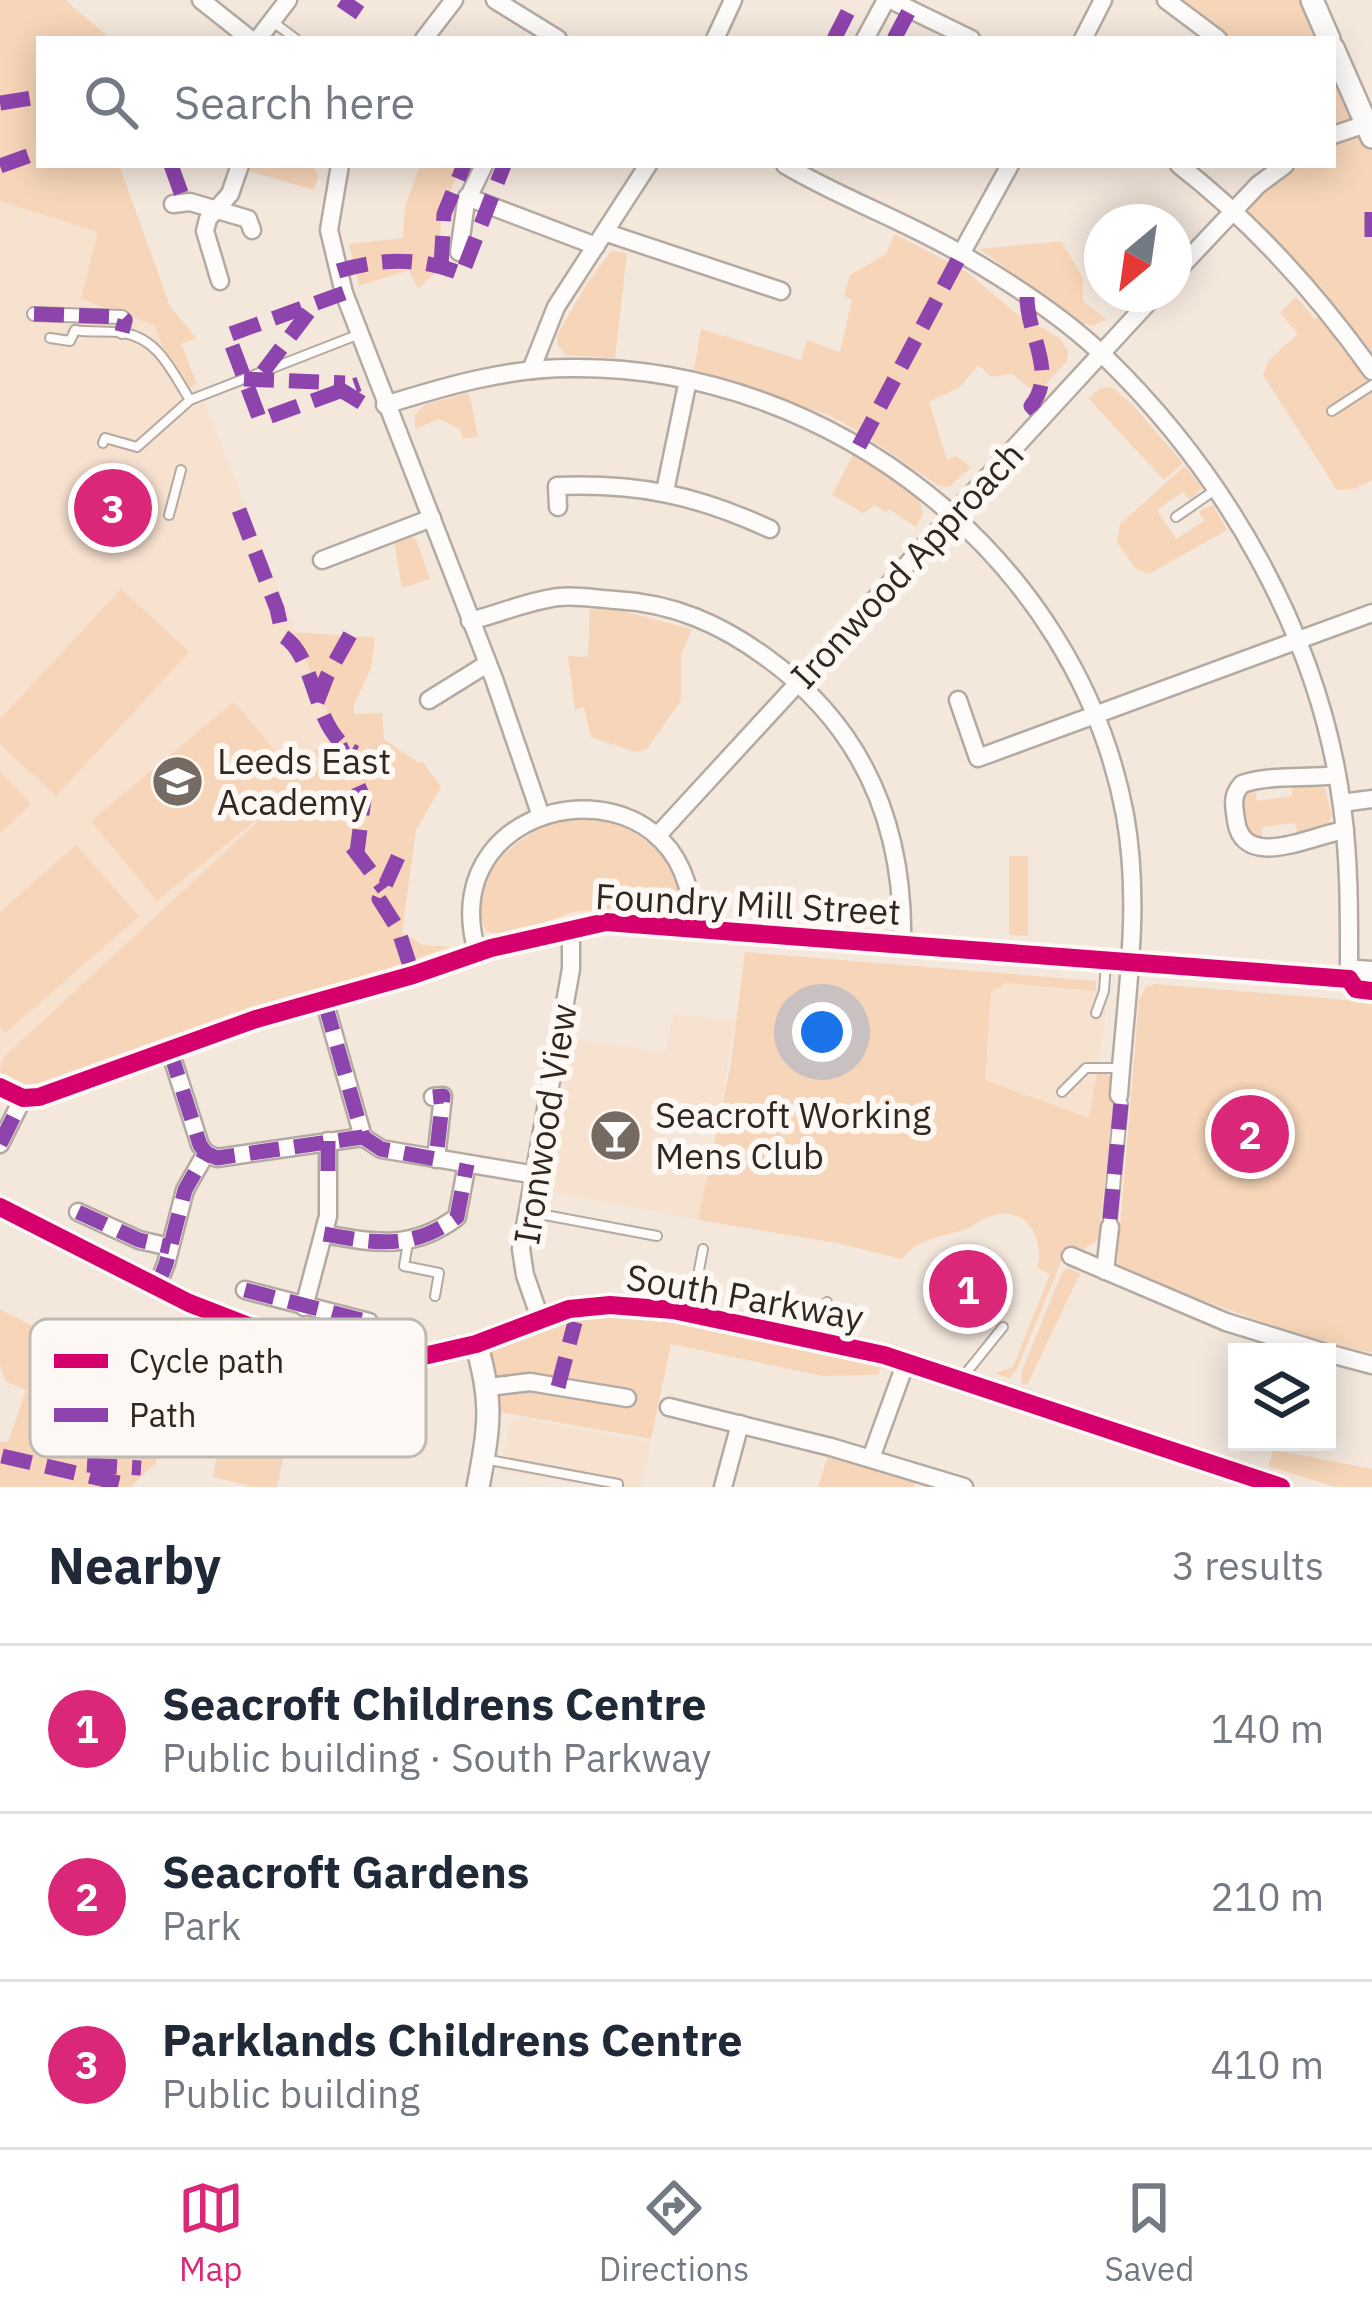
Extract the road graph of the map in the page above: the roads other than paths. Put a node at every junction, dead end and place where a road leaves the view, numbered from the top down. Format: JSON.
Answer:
{"nodes":[{"id":1,"x":201,"y":0,"type":"edge"},
{"id":2,"x":288,"y":0,"type":"edge"},
{"id":3,"x":454,"y":0,"type":"edge"},
{"id":4,"x":495,"y":0,"type":"edge"},
{"id":5,"x":733,"y":0,"type":"edge"},
{"id":6,"x":888,"y":0,"type":"edge"},
{"id":7,"x":1103,"y":0,"type":"edge"},
{"id":8,"x":1166,"y":0,"type":"edge"},
{"id":9,"x":1312,"y":0,"type":"edge"},
{"id":10,"x":272,"y":21,"type":"junction"},
{"id":11,"x":250,"y":36,"type":"edge"},
{"id":12,"x":257,"y":36,"type":"edge"},
{"id":13,"x":292,"y":36,"type":"edge"},
{"id":14,"x":426,"y":36,"type":"edge"},
{"id":15,"x":553,"y":36,"type":"edge"},
{"id":16,"x":716,"y":36,"type":"edge"},
{"id":17,"x":867,"y":36,"type":"edge"},
{"id":18,"x":964,"y":36,"type":"edge"},
{"id":19,"x":1084,"y":36,"type":"edge"},
{"id":20,"x":1214,"y":36,"type":"edge"},
{"id":21,"x":1328,"y":36,"type":"edge"},
{"id":22,"x":1336,"y":55,"type":"edge"},
{"id":23,"x":1369,"y":127,"type":"edge"},
{"id":24,"x":1336,"y":134,"type":"edge"},
{"id":25,"x":239,"y":168,"type":"edge"},
{"id":26,"x":337,"y":168,"type":"edge"},
{"id":27,"x":482,"y":168,"type":"edge"},
{"id":28,"x":646,"y":168,"type":"edge"},
{"id":29,"x":790,"y":168,"type":"edge"},
{"id":30,"x":1008,"y":168,"type":"edge"},
{"id":31,"x":1183,"y":168,"type":"edge"},
{"id":32,"x":1282,"y":168,"type":"edge"},
{"id":33,"x":467,"y":197,"type":"junction"},
{"id":34,"x":173,"y":204,"type":"dead end"},
{"id":35,"x":216,"y":210,"type":"junction"},
{"id":36,"x":1233,"y":210,"type":"junction"},
{"id":37,"x":252,"y":230,"type":"dead end"},
{"id":38,"x":602,"y":240,"type":"junction"},
{"id":39,"x":459,"y":252,"type":"dead end"},
{"id":40,"x":962,"y":254,"type":"junction"},
{"id":41,"x":1192,"y":254,"type":"edge"},
{"id":42,"x":220,"y":281,"type":"dead end"},
{"id":43,"x":782,"y":291,"type":"dead end"},
{"id":44,"x":1140,"y":312,"type":"edge"},
{"id":45,"x":34,"y":314,"type":"dead end"},
{"id":46,"x":122,"y":332,"type":"junction"},
{"id":47,"x":357,"y":335,"type":"junction"},
{"id":48,"x":50,"y":338,"type":"dead end"},
{"id":49,"x":1102,"y":353,"type":"junction"},
{"id":50,"x":531,"y":370,"type":"junction"},
{"id":51,"x":1372,"y":371,"type":"edge"},
{"id":52,"x":688,"y":380,"type":"junction"},
{"id":53,"x":1372,"y":385,"type":"edge"},
{"id":54,"x":190,"y":400,"type":"junction"},
{"id":55,"x":385,"y":405,"type":"junction"},
{"id":56,"x":1332,"y":411,"type":"dead end"},
{"id":57,"x":103,"y":443,"type":"dead end"},
{"id":58,"x":181,"y":470,"type":"dead end"},
{"id":59,"x":1216,"y":489,"type":"junction"},
{"id":60,"x":665,"y":491,"type":"junction"},
{"id":61,"x":557,"y":507,"type":"dead end"},
{"id":62,"x":955,"y":513,"type":"junction"},
{"id":63,"x":170,"y":514,"type":"dead end"},
{"id":64,"x":1176,"y":517,"type":"dead end"},
{"id":65,"x":432,"y":518,"type":"junction"},
{"id":66,"x":770,"y":529,"type":"dead end"},
{"id":67,"x":322,"y":560,"type":"dead end"},
{"id":68,"x":1372,"y":613,"type":"edge"},
{"id":69,"x":470,"y":622,"type":"junction"},
{"id":70,"x":1296,"y":640,"type":"junction"},
{"id":71,"x":488,"y":664,"type":"junction"},
{"id":72,"x":799,"y":681,"type":"junction"},
{"id":73,"x":429,"y":700,"type":"dead end"},
{"id":74,"x":958,"y":700,"type":"dead end"},
{"id":75,"x":1094,"y":715,"type":"junction"},
{"id":76,"x":1336,"y":775,"type":"junction"},
{"id":77,"x":1372,"y":799,"type":"edge"},
{"id":78,"x":1342,"y":803,"type":"junction"},
{"id":79,"x":541,"y":815,"type":"junction"},
{"id":80,"x":1345,"y":830,"type":"junction"},
{"id":81,"x":657,"y":836,"type":"junction"},
{"id":82,"x":692,"y":927,"type":"junction"},
{"id":83,"x":572,"y":928,"type":"junction"},
{"id":84,"x":902,"y":946,"type":"junction"},
{"id":85,"x":477,"y":952,"type":"junction"},
{"id":86,"x":1106,"y":961,"type":"junction"},
{"id":87,"x":1132,"y":964,"type":"junction"},
{"id":88,"x":1372,"y":970,"type":"edge"},
{"id":89,"x":1349,"y":979,"type":"junction"},
{"id":90,"x":1372,"y":991,"type":"edge"},
{"id":91,"x":324,"y":1000,"type":"junction"},
{"id":92,"x":1096,"y":1013,"type":"dead end"},
{"id":93,"x":170,"y":1052,"type":"junction"},
{"id":94,"x":1121,"y":1068,"type":"junction"},
{"id":95,"x":0,"y":1087,"type":"edge"},
{"id":96,"x":1062,"y":1092,"type":"dead end"},
{"id":97,"x":433,"y":1097,"type":"dead end"},
{"id":98,"x":23,"y":1098,"type":"junction"},
{"id":99,"x":1120,"y":1100,"type":"joint"},
{"id":100,"x":363,"y":1137,"type":"junction"},
{"id":101,"x":328,"y":1142,"type":"junction"},
{"id":102,"x":0,"y":1144,"type":"edge"},
{"id":103,"x":206,"y":1153,"type":"junction"},
{"id":104,"x":436,"y":1159,"type":"junction"},
{"id":105,"x":467,"y":1164,"type":"junction"},
{"id":106,"x":536,"y":1175,"type":"junction"},
{"id":107,"x":0,"y":1208,"type":"edge"},
{"id":108,"x":78,"y":1212,"type":"dead end"},
{"id":109,"x":529,"y":1213,"type":"junction"},
{"id":110,"x":1110,"y":1223,"type":"joint"},
{"id":111,"x":324,"y":1234,"type":"junction"},
{"id":112,"x":657,"y":1236,"type":"dead end"},
{"id":113,"x":408,"y":1239,"type":"junction"},
{"id":114,"x":170,"y":1246,"type":"junction"},
{"id":115,"x":704,"y":1250,"type":"dead end"},
{"id":116,"x":1071,"y":1256,"type":"dead end"},
{"id":117,"x":1106,"y":1271,"type":"junction"},
{"id":118,"x":157,"y":1286,"type":"junction"},
{"id":119,"x":245,"y":1290,"type":"dead end"},
{"id":120,"x":435,"y":1296,"type":"dead end"},
{"id":121,"x":827,"y":1302,"type":"dead end"},
{"id":122,"x":304,"y":1307,"type":"junction"},
{"id":123,"x":690,"y":1313,"type":"junction"},
{"id":124,"x":539,"y":1318,"type":"junction"},
{"id":125,"x":234,"y":1319,"type":"edge"},
{"id":126,"x":356,"y":1319,"type":"edge"},
{"id":127,"x":1003,"y":1328,"type":"dead end"},
{"id":128,"x":819,"y":1339,"type":"junction"},
{"id":129,"x":1293,"y":1343,"type":"edge"},
{"id":130,"x":476,"y":1344,"type":"junction"},
{"id":131,"x":426,"y":1355,"type":"edge"},
{"id":132,"x":1336,"y":1356,"type":"edge"},
{"id":133,"x":906,"y":1362,"type":"junction"},
{"id":134,"x":1372,"y":1364,"type":"edge"},
{"id":135,"x":961,"y":1379,"type":"junction"},
{"id":136,"x":489,"y":1387,"type":"junction"},
{"id":137,"x":627,"y":1398,"type":"dead end"},
{"id":138,"x":669,"y":1407,"type":"dead end"},
{"id":139,"x":740,"y":1424,"type":"junction"},
{"id":140,"x":872,"y":1458,"type":"junction"},
{"id":141,"x":483,"y":1459,"type":"junction"},
{"id":142,"x":478,"y":1487,"type":"edge"},
{"id":143,"x":618,"y":1487,"type":"edge"},
{"id":144,"x":723,"y":1487,"type":"edge"},
{"id":145,"x":964,"y":1487,"type":"edge"},
{"id":146,"x":1281,"y":1487,"type":"edge"}],
"edges":[{"from":1,"to":11,"type":"street"},
{"from":2,"to":10,"type":"street"},
{"from":3,"to":14,"type":"street"},
{"from":4,"to":15,"type":"street"},
{"from":5,"to":16,"type":"street"},
{"from":6,"to":17,"type":"street"},
{"from":6,"to":18,"type":"street"},
{"from":7,"to":19,"type":"street"},
{"from":8,"to":20,"type":"street"},
{"from":9,"to":21,"type":"street"},
{"from":10,"to":12,"type":"street"},
{"from":10,"to":13,"type":"lane"},
{"from":22,"to":23,"type":"street"},
{"from":23,"to":24,"type":"street"},
{"from":25,"to":35,"type":"street"},
{"from":26,"to":47,"type":"street"},
{"from":27,"to":33,"type":"street"},
{"from":28,"to":38,"type":"street"},
{"from":29,"to":40,"type":"street"},
{"from":30,"to":40,"type":"street"},
{"from":31,"to":36,"type":"street"},
{"from":32,"to":36,"type":"street"},
{"from":33,"to":38,"type":"street"},
{"from":33,"to":39,"type":"street"},
{"from":34,"to":35,"type":"street"},
{"from":35,"to":37,"type":"street"},
{"from":35,"to":42,"type":"street"},
{"from":36,"to":41,"type":"street"},
{"from":36,"to":51,"type":"street"},
{"from":38,"to":43,"type":"street"},
{"from":38,"to":50,"type":"street"},
{"from":40,"to":49,"type":"street"},
{"from":44,"to":49,"type":"street","name":"Ironwood Approach"},
{"from":45,"to":46,"type":"street"},
{"from":46,"to":48,"type":"lane"},
{"from":46,"to":54,"type":"lane"},
{"from":47,"to":54,"type":"lane"},
{"from":47,"to":55,"type":"street"},
{"from":49,"to":59,"type":"street"},
{"from":49,"to":62,"type":"street","name":"Ironwood Approach"},
{"from":50,"to":52,"type":"street"},
{"from":50,"to":55,"type":"street"},
{"from":52,"to":60,"type":"street"},
{"from":52,"to":62,"type":"street"},
{"from":53,"to":56,"type":"lane"},
{"from":54,"to":57,"type":"lane"},
{"from":55,"to":65,"type":"street"},
{"from":58,"to":63,"type":"lane"},
{"from":59,"to":64,"type":"lane"},
{"from":59,"to":70,"type":"street"},
{"from":60,"to":61,"type":"street"},
{"from":60,"to":66,"type":"street"},
{"from":62,"to":72,"type":"street","name":"Ironwood Approach"},
{"from":62,"to":75,"type":"street"},
{"from":65,"to":67,"type":"street"},
{"from":65,"to":69,"type":"street"},
{"from":68,"to":70,"type":"street"},
{"from":69,"to":71,"type":"street"},
{"from":69,"to":72,"type":"street"},
{"from":70,"to":75,"type":"street"},
{"from":70,"to":76,"type":"street"},
{"from":71,"to":73,"type":"street"},
{"from":71,"to":79,"type":"street"},
{"from":72,"to":81,"type":"street","name":"Ironwood Approach"},
{"from":72,"to":84,"type":"street"},
{"from":74,"to":75,"type":"street"},
{"from":75,"to":87,"type":"street"},
{"from":76,"to":78,"type":"street"},
{"from":76,"to":80,"type":"street"},
{"from":77,"to":78,"type":"street"},
{"from":78,"to":80,"type":"street"},
{"from":79,"to":81,"type":"street"},
{"from":79,"to":85,"type":"street"},
{"from":80,"to":89,"type":"street"},
{"from":81,"to":82,"type":"street"},
{"from":82,"to":83,"type":"street","name":"Foundry Mill Street"},
{"from":82,"to":84,"type":"street","name":"Foundry Mill Street"},
{"from":83,"to":85,"type":"street","name":"Foundry Mill Street"},
{"from":83,"to":106,"type":"street","name":"Ironwood View"},
{"from":84,"to":86,"type":"street","name":"Foundry Mill Street"},
{"from":85,"to":91,"type":"street","name":"Foundry Mill Street"},
{"from":86,"to":87,"type":"street","name":"Foundry Mill Street"},
{"from":86,"to":92,"type":"lane"},
{"from":87,"to":89,"type":"street","name":"Foundry Mill Street"},
{"from":87,"to":94,"type":"street"},
{"from":88,"to":89,"type":"street","name":"Foundry Mill Street"},
{"from":89,"to":90,"type":"street","name":"Foundry Mill Street"},
{"from":91,"to":93,"type":"street","name":"Foundry Mill Street"},
{"from":91,"to":100,"type":"street"},
{"from":93,"to":98,"type":"street","name":"Foundry Mill Street"},
{"from":93,"to":103,"type":"street"},
{"from":94,"to":96,"type":"lane"},
{"from":94,"to":99,"type":"street"},
{"from":95,"to":98,"type":"street"},
{"from":97,"to":104,"type":"street"},
{"from":98,"to":102,"type":"street"},
{"from":99,"to":110,"type":"street"},
{"from":100,"to":101,"type":"street"},
{"from":100,"to":104,"type":"street"},
{"from":101,"to":103,"type":"street"},
{"from":101,"to":111,"type":"street"},
{"from":103,"to":114,"type":"street"},
{"from":104,"to":105,"type":"street"},
{"from":105,"to":106,"type":"street"},
{"from":105,"to":113,"type":"street"},
{"from":106,"to":109,"type":"street","name":"Ironwood View"},
{"from":107,"to":118,"type":"street","name":"South Parkway"},
{"from":108,"to":114,"type":"street"},
{"from":109,"to":112,"type":"lane"},
{"from":109,"to":124,"type":"street","name":"Ironwood View"},
{"from":110,"to":117,"type":"street"},
{"from":111,"to":113,"type":"street"},
{"from":111,"to":122,"type":"street"},
{"from":113,"to":120,"type":"lane"},
{"from":114,"to":118,"type":"street"},
{"from":115,"to":123,"type":"lane"},
{"from":116,"to":117,"type":"street"},
{"from":117,"to":129,"type":"street"},
{"from":118,"to":125,"type":"street","name":"South Parkway"},
{"from":119,"to":122,"type":"street"},
{"from":121,"to":128,"type":"lane"},
{"from":122,"to":126,"type":"street"},
{"from":123,"to":124,"type":"street","name":"South Parkway"},
{"from":123,"to":128,"type":"street","name":"South Parkway"},
{"from":124,"to":130,"type":"street","name":"South Parkway"},
{"from":127,"to":135,"type":"lane"},
{"from":128,"to":133,"type":"street","name":"South Parkway"},
{"from":130,"to":131,"type":"street","name":"South Parkway"},
{"from":130,"to":136,"type":"street"},
{"from":132,"to":134,"type":"street"},
{"from":133,"to":135,"type":"street","name":"South Parkway"},
{"from":133,"to":140,"type":"street"},
{"from":135,"to":146,"type":"street","name":"South Parkway"},
{"from":136,"to":137,"type":"street"},
{"from":136,"to":141,"type":"street"},
{"from":138,"to":139,"type":"street"},
{"from":139,"to":140,"type":"street"},
{"from":139,"to":144,"type":"street"},
{"from":140,"to":145,"type":"street"},
{"from":141,"to":142,"type":"street"},
{"from":141,"to":143,"type":"lane"}]}
